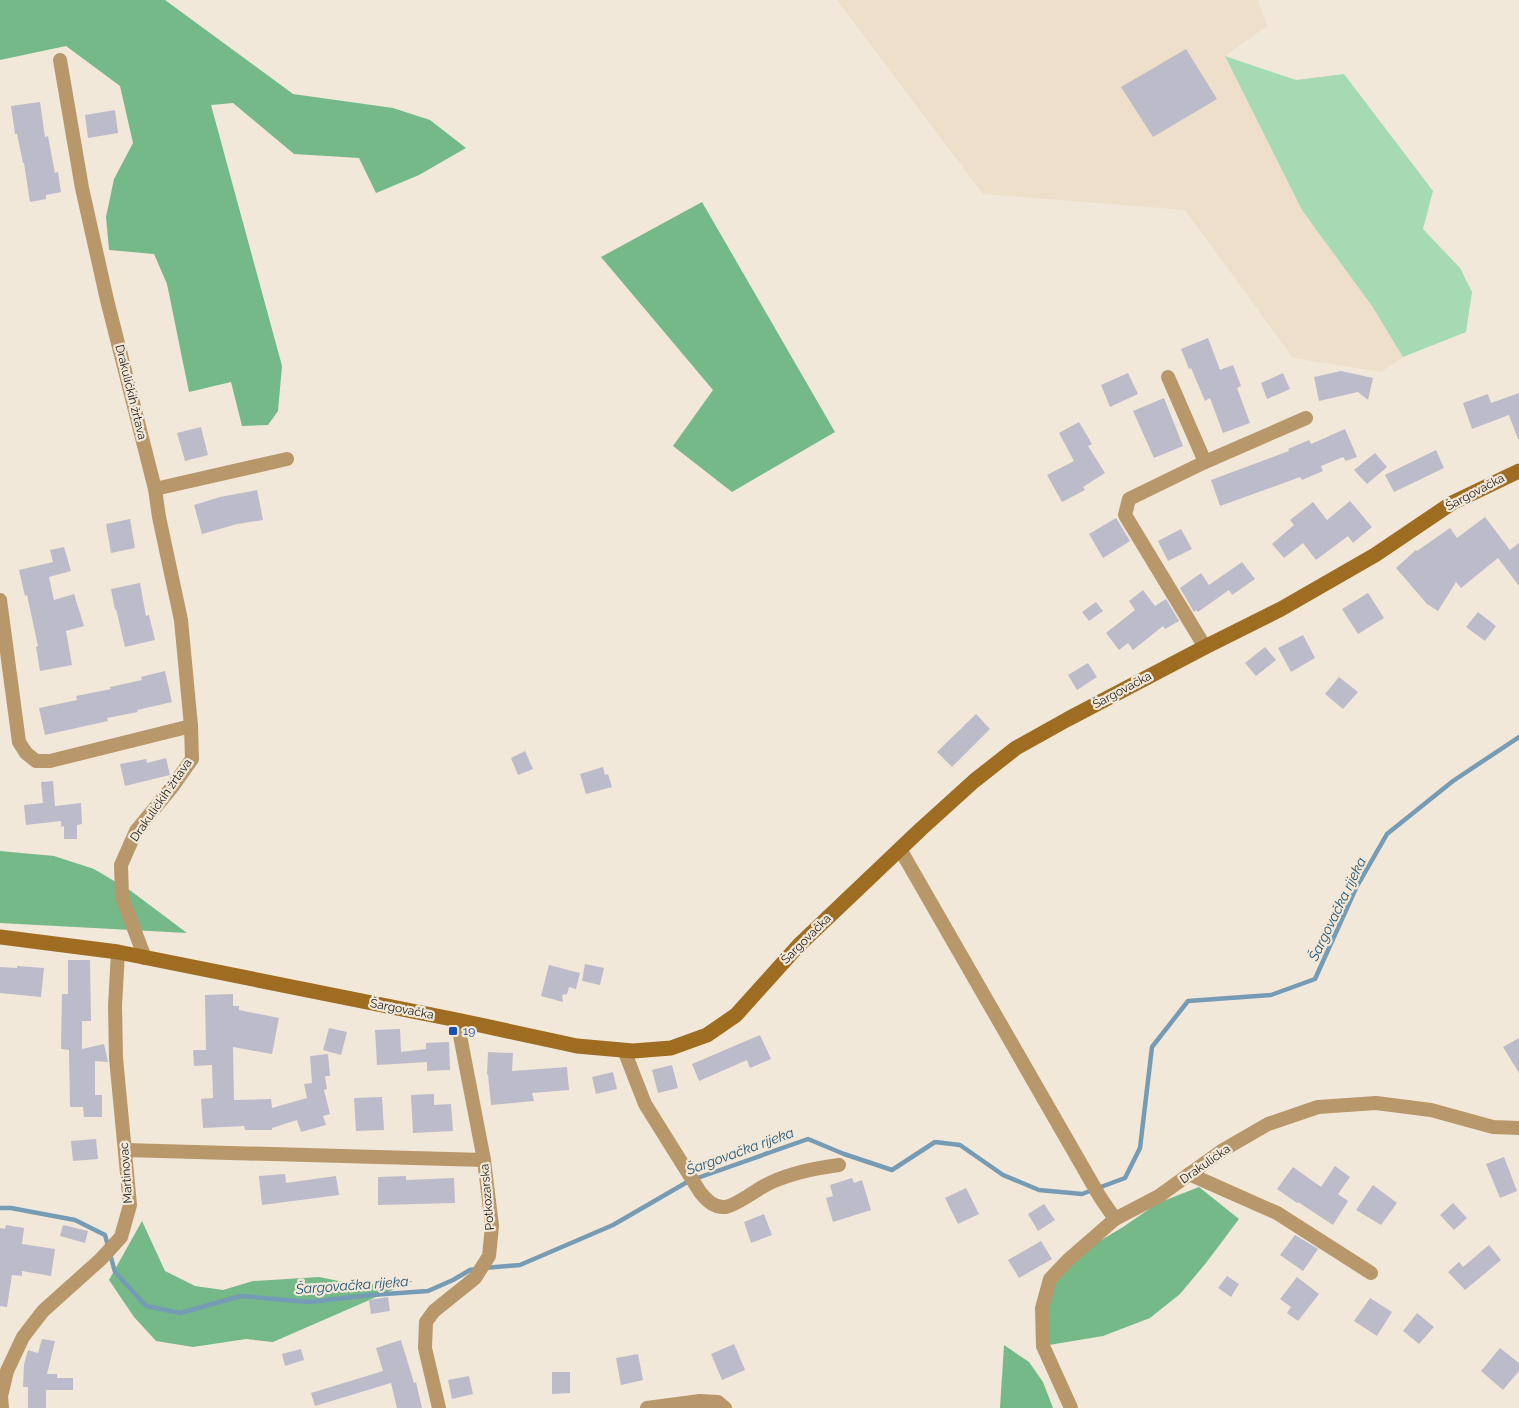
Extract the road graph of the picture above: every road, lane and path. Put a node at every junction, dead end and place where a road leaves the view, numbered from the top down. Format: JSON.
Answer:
{"nodes":[{"id":1,"x":60,"y":60,"type":"dead end"},
{"id":2,"x":1168,"y":377,"type":"dead end"},
{"id":3,"x":1306,"y":418,"type":"dead end"},
{"id":4,"x":287,"y":458,"type":"dead end"},
{"id":5,"x":1205,"y":462,"type":"junction"},
{"id":6,"x":1519,"y":471,"type":"edge"},
{"id":7,"x":155,"y":489,"type":"junction"},
{"id":8,"x":0,"y":600,"type":"edge"},
{"id":9,"x":1205,"y":647,"type":"junction"},
{"id":10,"x":192,"y":726,"type":"junction"},
{"id":11,"x":900,"y":849,"type":"junction"},
{"id":12,"x":0,"y":937,"type":"edge"},
{"id":13,"x":118,"y":952,"type":"junction"},
{"id":14,"x":145,"y":958,"type":"junction"},
{"id":15,"x":458,"y":1020,"type":"junction"},
{"id":16,"x":624,"y":1050,"type":"junction"},
{"id":17,"x":1519,"y":1128,"type":"edge"},
{"id":18,"x":125,"y":1150,"type":"junction"},
{"id":19,"x":484,"y":1160,"type":"junction"},
{"id":20,"x":839,"y":1165,"type":"dead end"},
{"id":21,"x":1190,"y":1174,"type":"junction"},
{"id":22,"x":1115,"y":1219,"type":"junction"},
{"id":23,"x":1371,"y":1273,"type":"dead end"},
{"id":24,"x":2,"y":1408,"type":"edge"},
{"id":25,"x":439,"y":1408,"type":"edge"},
{"id":26,"x":647,"y":1408,"type":"edge"},
{"id":27,"x":725,"y":1408,"type":"edge"},
{"id":28,"x":1071,"y":1408,"type":"edge"}],
"edges":[{"from":1,"to":7,"type":"street","name":"Drakulićkih žrtava"},
{"from":2,"to":5,"type":"street"},
{"from":3,"to":5,"type":"street"},
{"from":4,"to":7,"type":"street"},
{"from":5,"to":9,"type":"street"},
{"from":6,"to":9,"type":"street","name":"Šargovačka"},
{"from":7,"to":10,"type":"street","name":"Drakulićkih žrtava"},
{"from":8,"to":10,"type":"street"},
{"from":9,"to":11,"type":"street","name":"Šargovačka"},
{"from":10,"to":14,"type":"street","name":"Drakulićkih žrtava"},
{"from":11,"to":16,"type":"street","name":"Šargovačka"},
{"from":11,"to":22,"type":"street"},
{"from":12,"to":13,"type":"street","name":"Šargovačka"},
{"from":13,"to":14,"type":"street","name":"Šargovačka"},
{"from":13,"to":18,"type":"street","name":"Martinovac"},
{"from":14,"to":15,"type":"street","name":"Šargovačka"},
{"from":15,"to":16,"type":"street","name":"Šargovačka"},
{"from":15,"to":19,"type":"street","name":"Potkozarska"},
{"from":16,"to":20,"type":"street"},
{"from":17,"to":21,"type":"street","name":"Drakulićka"},
{"from":18,"to":19,"type":"street"},
{"from":18,"to":24,"type":"street","name":"Martinovac"},
{"from":19,"to":25,"type":"street","name":"Potkozarska"},
{"from":21,"to":22,"type":"street","name":"Drakulićka"},
{"from":21,"to":23,"type":"street"},
{"from":22,"to":28,"type":"street","name":"Drakulićka"},
{"from":26,"to":27,"type":"street"}]}
